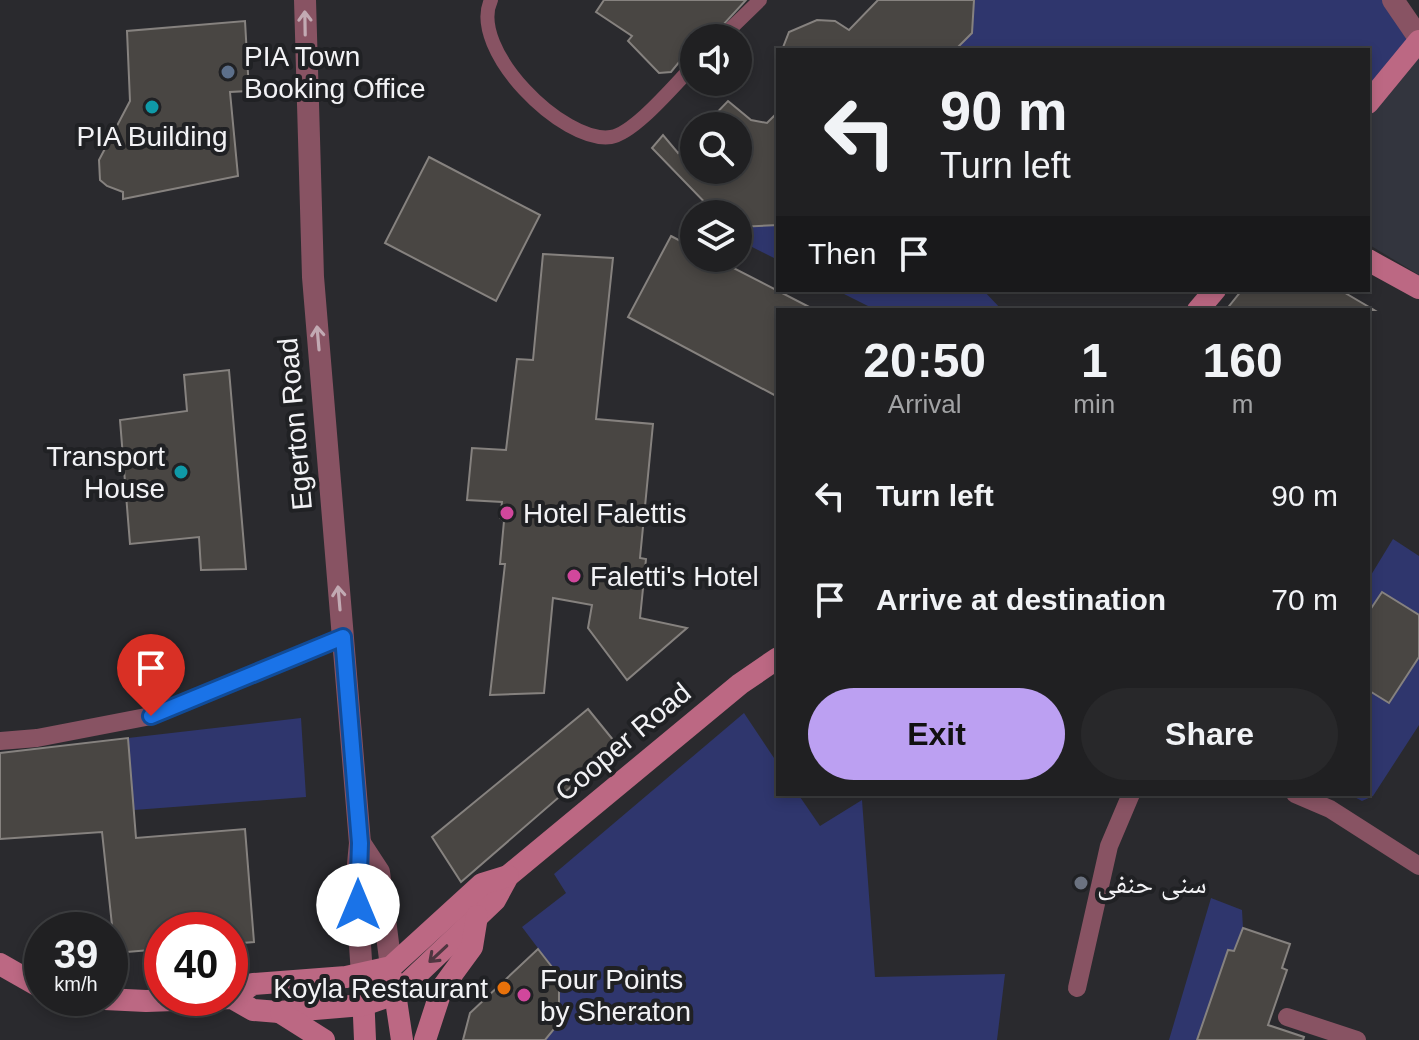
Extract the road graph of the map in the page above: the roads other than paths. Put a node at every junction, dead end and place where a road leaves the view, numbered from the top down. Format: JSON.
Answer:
{"nodes":[{"id":1,"x":305,"y":0,"type":"edge"},
{"id":2,"x":491,"y":0,"type":"edge"},
{"id":3,"x":760,"y":0,"type":"edge"},
{"id":4,"x":1404,"y":6,"type":"edge"},
{"id":5,"x":735,"y":24,"type":"edge"},
{"id":6,"x":1419,"y":40,"type":"edge"},
{"id":7,"x":680,"y":79,"type":"edge"},
{"id":8,"x":1370,"y":101,"type":"edge"},
{"id":9,"x":1370,"y":261,"type":"edge"},
{"id":10,"x":1419,"y":288,"type":"edge"},
{"id":11,"x":1213,"y":292,"type":"edge"},
{"id":12,"x":1200,"y":308,"type":"edge"},
{"id":13,"x":343,"y":637,"type":"junction"},
{"id":14,"x":776,"y":659,"type":"edge"},
{"id":15,"x":0,"y":741,"type":"edge"},
{"id":16,"x":1130,"y":796,"type":"edge"},
{"id":17,"x":1300,"y":796,"type":"edge"},
{"id":18,"x":360,"y":843,"type":"junction"},
{"id":19,"x":1419,"y":866,"type":"edge"},
{"id":20,"x":508,"y":876,"type":"junction"},
{"id":21,"x":477,"y":916,"type":"junction"},
{"id":22,"x":0,"y":964,"type":"edge"},
{"id":23,"x":391,"y":967,"type":"junction"},
{"id":24,"x":362,"y":975,"type":"junction"},
{"id":25,"x":24,"y":978,"type":"edge"},
{"id":26,"x":248,"y":987,"type":"edge"},
{"id":27,"x":1077,"y":988,"type":"dead end"},
{"id":28,"x":396,"y":992,"type":"junction"},
{"id":29,"x":363,"y":1005,"type":"junction"},
{"id":30,"x":248,"y":1007,"type":"edge"},
{"id":31,"x":279,"y":1012,"type":"junction"},
{"id":32,"x":1287,"y":1017,"type":"dead end"},
{"id":33,"x":324,"y":1040,"type":"edge"},
{"id":34,"x":365,"y":1040,"type":"edge"},
{"id":35,"x":402,"y":1040,"type":"edge"},
{"id":36,"x":425,"y":1040,"type":"edge"},
{"id":37,"x":1357,"y":1040,"type":"edge"}],
"edges":[{"from":13,"to":1,"type":"street","name":"Egerton Road","one_way":true},
{"from":2,"to":7,"type":"street"},
{"from":3,"to":5,"type":"street"},
{"from":4,"to":6,"type":"street"},
{"from":6,"to":8,"type":"main road"},
{"from":9,"to":10,"type":"main road"},
{"from":11,"to":12,"type":"main road"},
{"from":13,"to":15,"type":"street"},
{"from":13,"to":18,"type":"street","name":"Egerton Road"},
{"from":14,"to":20,"type":"main road","name":"Cooper Road"},
{"from":16,"to":27,"type":"street"},
{"from":17,"to":19,"type":"street"},
{"from":18,"to":23,"type":"street","name":"Egerton Road"},
{"from":18,"to":24,"type":"street","name":"Egerton Road"},
{"from":20,"to":21,"type":"main road","name":"Cooper Road"},
{"from":20,"to":23,"type":"main road","name":"Cooper Road"},
{"from":21,"to":28,"type":"main road","name":"Cooper Road","one_way":true},
{"from":21,"to":36,"type":"main road"},
{"from":22,"to":25,"type":"main road"},
{"from":23,"to":24,"type":"main road"},
{"from":23,"to":28,"type":"main road","name":"Egerton Road"},
{"from":24,"to":26,"type":"main road"},
{"from":24,"to":29,"type":"main road","name":"Egerton Road"},
{"from":28,"to":29,"type":"main road"},
{"from":28,"to":35,"type":"main road","name":"Egerton Road"},
{"from":29,"to":31,"type":"main road"},
{"from":29,"to":34,"type":"main road","name":"Egerton Road"},
{"from":30,"to":31,"type":"main road"},
{"from":31,"to":33,"type":"main road"},
{"from":32,"to":37,"type":"street"}]}
